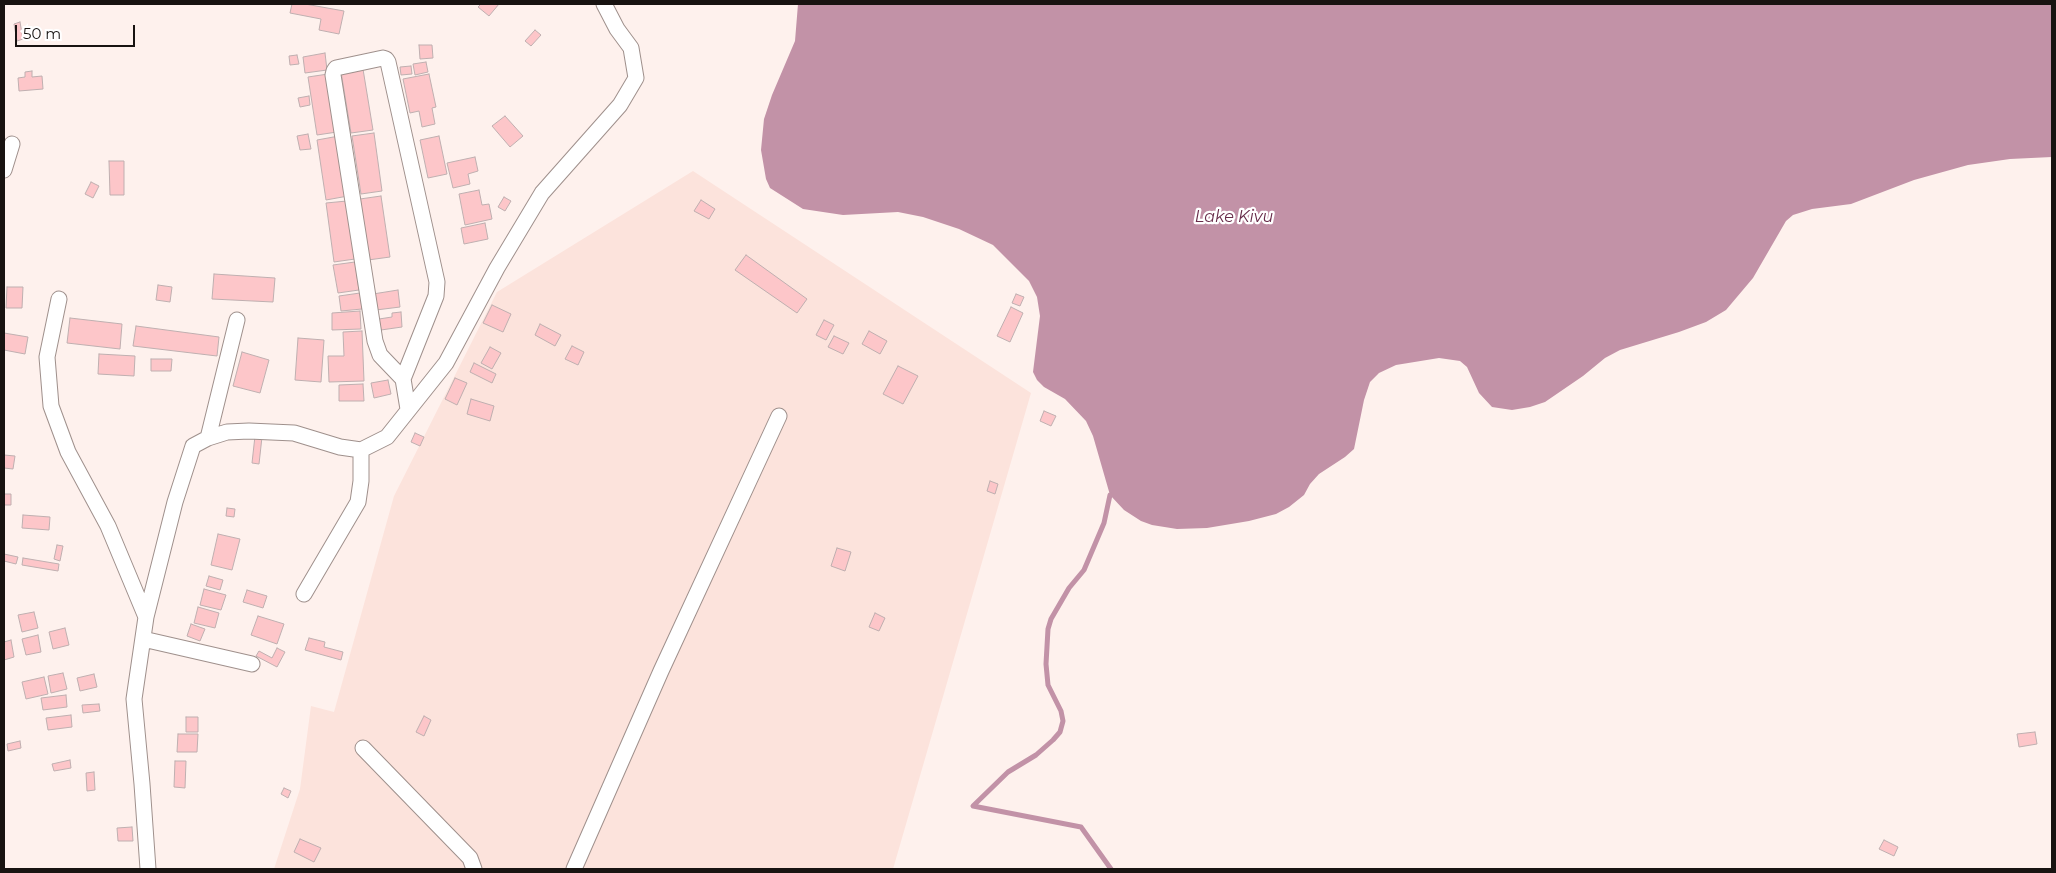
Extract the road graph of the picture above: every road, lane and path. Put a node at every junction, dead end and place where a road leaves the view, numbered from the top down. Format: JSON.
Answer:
{"nodes":[{"id":1,"x":604,"y":4,"type":"edge"},
{"id":2,"x":12,"y":144,"type":"dead end"},
{"id":3,"x":4,"y":170,"type":"edge"},
{"id":4,"x":59,"y":298,"type":"dead end"},
{"id":5,"x":237,"y":320,"type":"dead end"},
{"id":6,"x":403,"y":379,"type":"junction"},
{"id":7,"x":408,"y":409,"type":"junction"},
{"id":8,"x":779,"y":416,"type":"dead end"},
{"id":9,"x":208,"y":438,"type":"junction"},
{"id":10,"x":361,"y":450,"type":"junction"},
{"id":11,"x":304,"y":594,"type":"dead end"},
{"id":12,"x":146,"y":617,"type":"junction"},
{"id":13,"x":142,"y":639,"type":"junction"},
{"id":14,"x":252,"y":664,"type":"dead end"},
{"id":15,"x":363,"y":748,"type":"dead end"},
{"id":16,"x":148,"y":869,"type":"edge"},
{"id":17,"x":474,"y":869,"type":"edge"},
{"id":18,"x":574,"y":869,"type":"edge"}],
"edges":[{"from":1,"to":7,"type":"street"},
{"from":2,"to":3,"type":"street"},
{"from":4,"to":12,"type":"street"},
{"from":5,"to":9,"type":"street"},
{"from":6,"to":6,"type":"street"},
{"from":6,"to":7,"type":"street"},
{"from":7,"to":10,"type":"street"},
{"from":8,"to":18,"type":"street"},
{"from":9,"to":10,"type":"street"},
{"from":9,"to":12,"type":"street"},
{"from":10,"to":11,"type":"street"},
{"from":12,"to":13,"type":"street"},
{"from":13,"to":14,"type":"street"},
{"from":13,"to":16,"type":"street"},
{"from":15,"to":17,"type":"street"}]}
